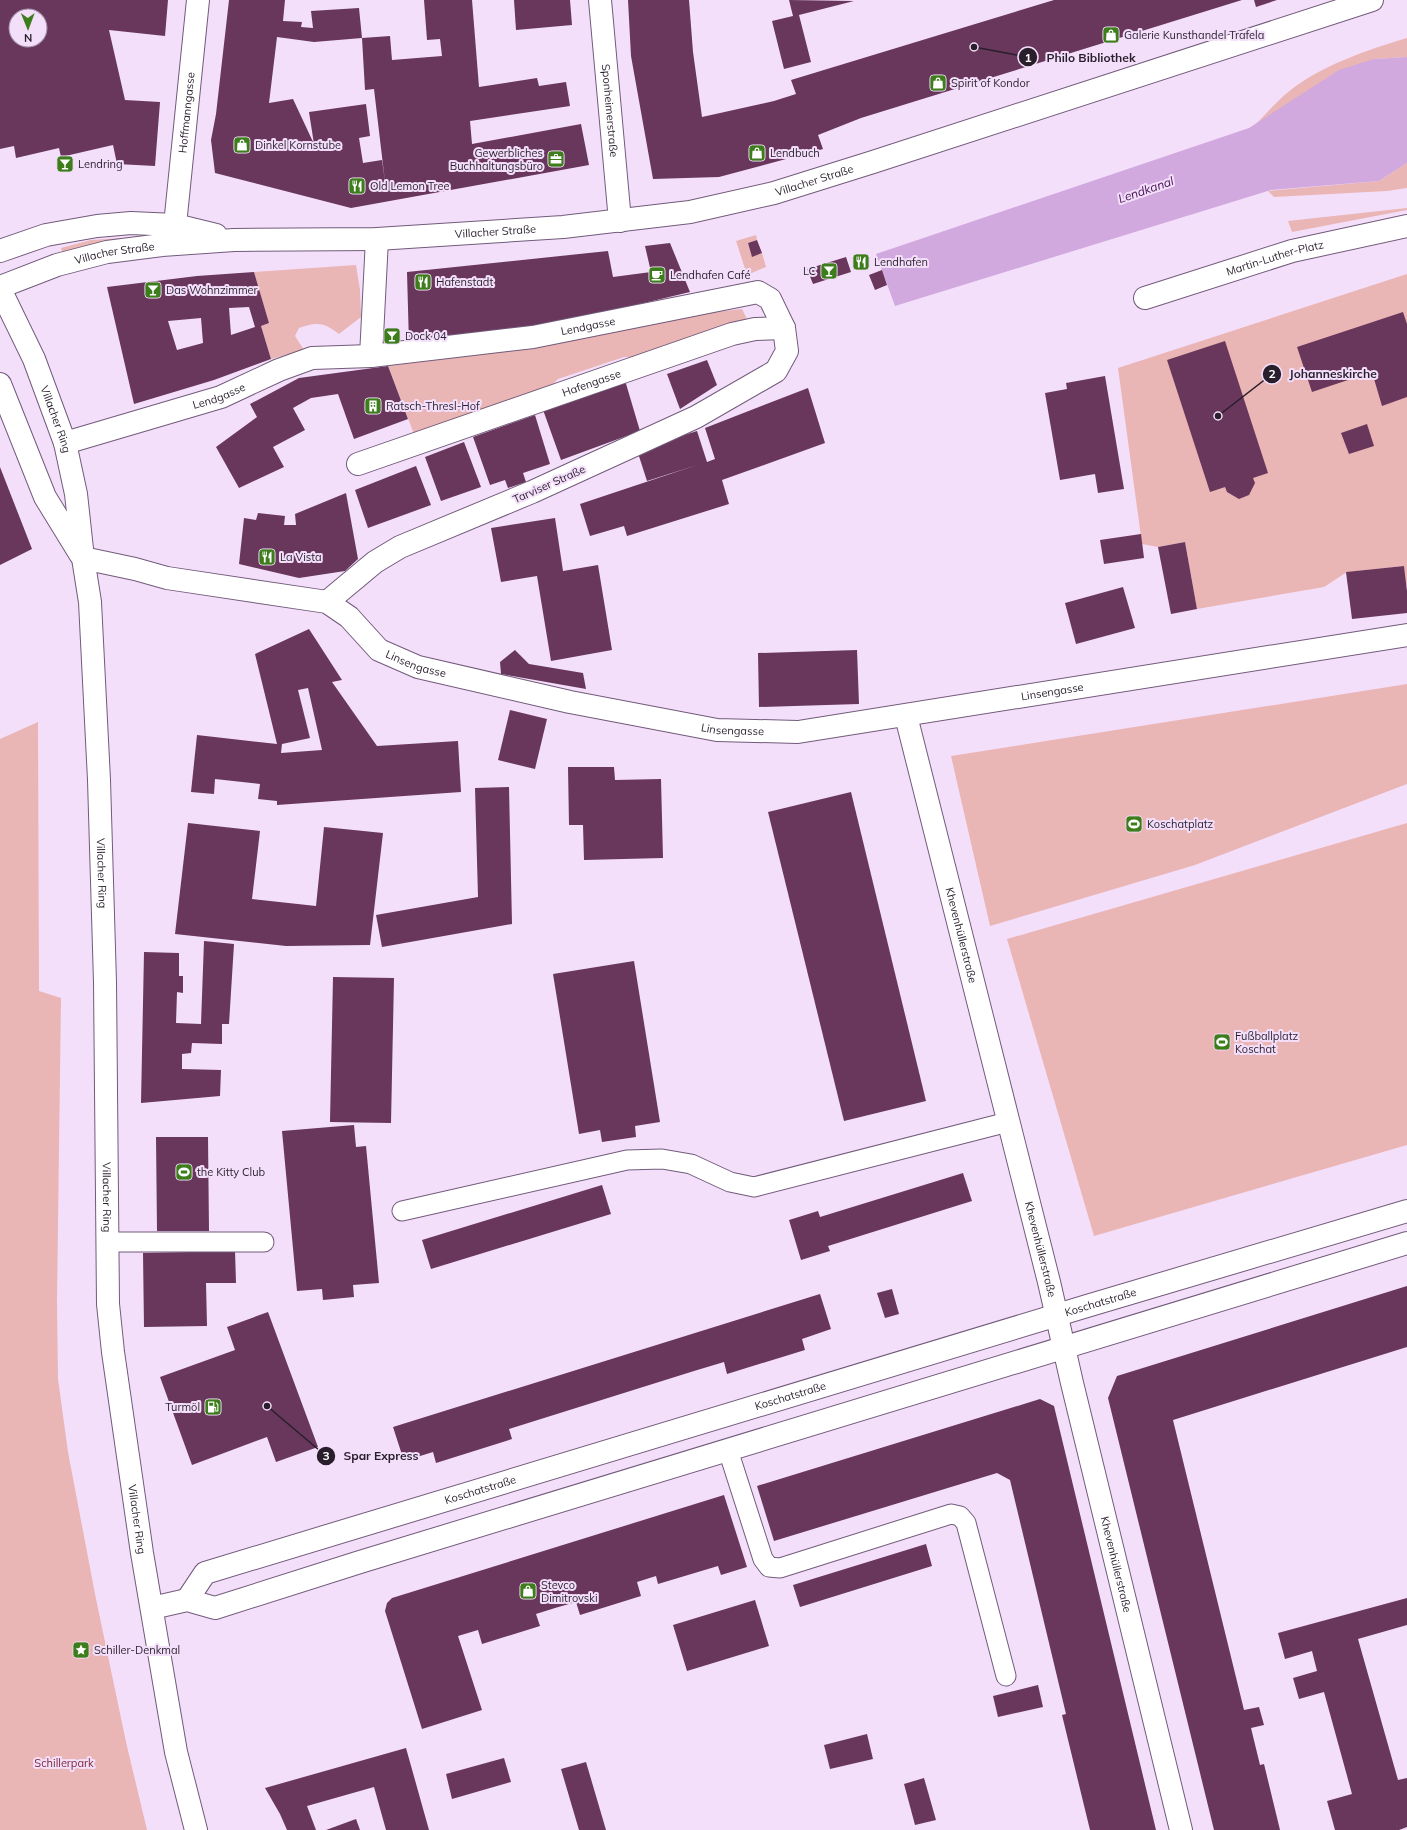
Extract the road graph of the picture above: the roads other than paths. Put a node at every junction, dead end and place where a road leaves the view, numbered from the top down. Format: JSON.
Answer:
{"nodes":[{"id":1,"x":198,"y":0,"type":"edge"},
{"id":2,"x":600,"y":0,"type":"edge"},
{"id":3,"x":1368,"y":1,"type":"edge"},
{"id":4,"x":620,"y":221,"type":"junction"},
{"id":5,"x":175,"y":225,"type":"junction"},
{"id":6,"x":1407,"y":226,"type":"edge"},
{"id":7,"x":234,"y":240,"type":"junction"},
{"id":8,"x":377,"y":240,"type":"junction"},
{"id":9,"x":0,"y":251,"type":"edge"},
{"id":10,"x":0,"y":288,"type":"edge"},
{"id":11,"x":1145,"y":298,"type":"dead end"},
{"id":12,"x":784,"y":328,"type":"junction"},
{"id":13,"x":371,"y":356,"type":"junction"},
{"id":14,"x":0,"y":384,"type":"edge"},
{"id":15,"x":65,"y":443,"type":"junction"},
{"id":16,"x":358,"y":464,"type":"dead end"},
{"id":17,"x":83,"y":558,"type":"junction"},
{"id":18,"x":328,"y":602,"type":"junction"},
{"id":19,"x":1407,"y":635,"type":"edge"},
{"id":20,"x":906,"y":716,"type":"junction"},
{"id":21,"x":1008,"y":1122,"type":"junction"},
{"id":22,"x":402,"y":1211,"type":"dead end"},
{"id":23,"x":1407,"y":1211,"type":"edge"},
{"id":24,"x":107,"y":1242,"type":"junction"},
{"id":25,"x":264,"y":1242,"type":"dead end"},
{"id":26,"x":1407,"y":1243,"type":"edge"},
{"id":27,"x":1057,"y":1315,"type":"junction"},
{"id":28,"x":1064,"y":1347,"type":"junction"},
{"id":29,"x":728,"y":1450,"type":"junction"},
{"id":30,"x":187,"y":1600,"type":"junction"},
{"id":31,"x":152,"y":1608,"type":"junction"},
{"id":32,"x":1006,"y":1676,"type":"dead end"},
{"id":33,"x":196,"y":1830,"type":"edge"},
{"id":34,"x":1181,"y":1830,"type":"edge"}],
"edges":[{"from":1,"to":5,"type":"main road","name":"Hoffmanngasse"},
{"from":2,"to":4,"type":"main road","name":"Sponheimerstraße"},
{"from":3,"to":4,"type":"main road","name":"Villacher Straße"},
{"from":4,"to":8,"type":"main road","name":"Villacher Straße"},
{"from":5,"to":7,"type":"main road","name":"Villacher Straße"},
{"from":5,"to":9,"type":"main road","name":"Villacher Straße"},
{"from":6,"to":11,"type":"main road","name":"Martin-Luther-Platz"},
{"from":7,"to":8,"type":"main road","name":"Villacher Straße"},
{"from":7,"to":10,"type":"main road","name":"Villacher Straße"},
{"from":8,"to":13,"type":"main road"},
{"from":10,"to":15,"type":"main road","name":"Villacher Ring"},
{"from":12,"to":13,"type":"main road","name":"Lendgasse"},
{"from":12,"to":16,"type":"main road","name":"Hafengasse"},
{"from":12,"to":18,"type":"main road","name":"Tarviser Straße"},
{"from":13,"to":15,"type":"main road","name":"Lendgasse"},
{"from":14,"to":17,"type":"main road","name":"Villacher Ring"},
{"from":15,"to":17,"type":"main road","name":"Villacher Ring"},
{"from":17,"to":18,"type":"main road","name":"Linsengasse"},
{"from":17,"to":24,"type":"main road","name":"Villacher Ring"},
{"from":18,"to":20,"type":"main road","name":"Linsengasse"},
{"from":19,"to":20,"type":"main road","name":"Linsengasse"},
{"from":20,"to":21,"type":"main road","name":"Khevenhüllerstraße"},
{"from":21,"to":22,"type":"lane"},
{"from":21,"to":27,"type":"main road","name":"Khevenhüllerstraße"},
{"from":23,"to":27,"type":"main road","name":"Koschatstraße"},
{"from":24,"to":25,"type":"lane"},
{"from":24,"to":31,"type":"main road","name":"Villacher Ring"},
{"from":26,"to":28,"type":"main road"},
{"from":27,"to":28,"type":"main road","name":"Khevenhüllerstraße"},
{"from":27,"to":30,"type":"main road","name":"Koschatstraße"},
{"from":28,"to":29,"type":"main road"},
{"from":28,"to":34,"type":"main road","name":"Khevenhüllerstraße"},
{"from":29,"to":30,"type":"main road"},
{"from":29,"to":32,"type":"lane"},
{"from":30,"to":31,"type":"main road"},
{"from":31,"to":33,"type":"main road","name":"Villacher Ring"}]}
